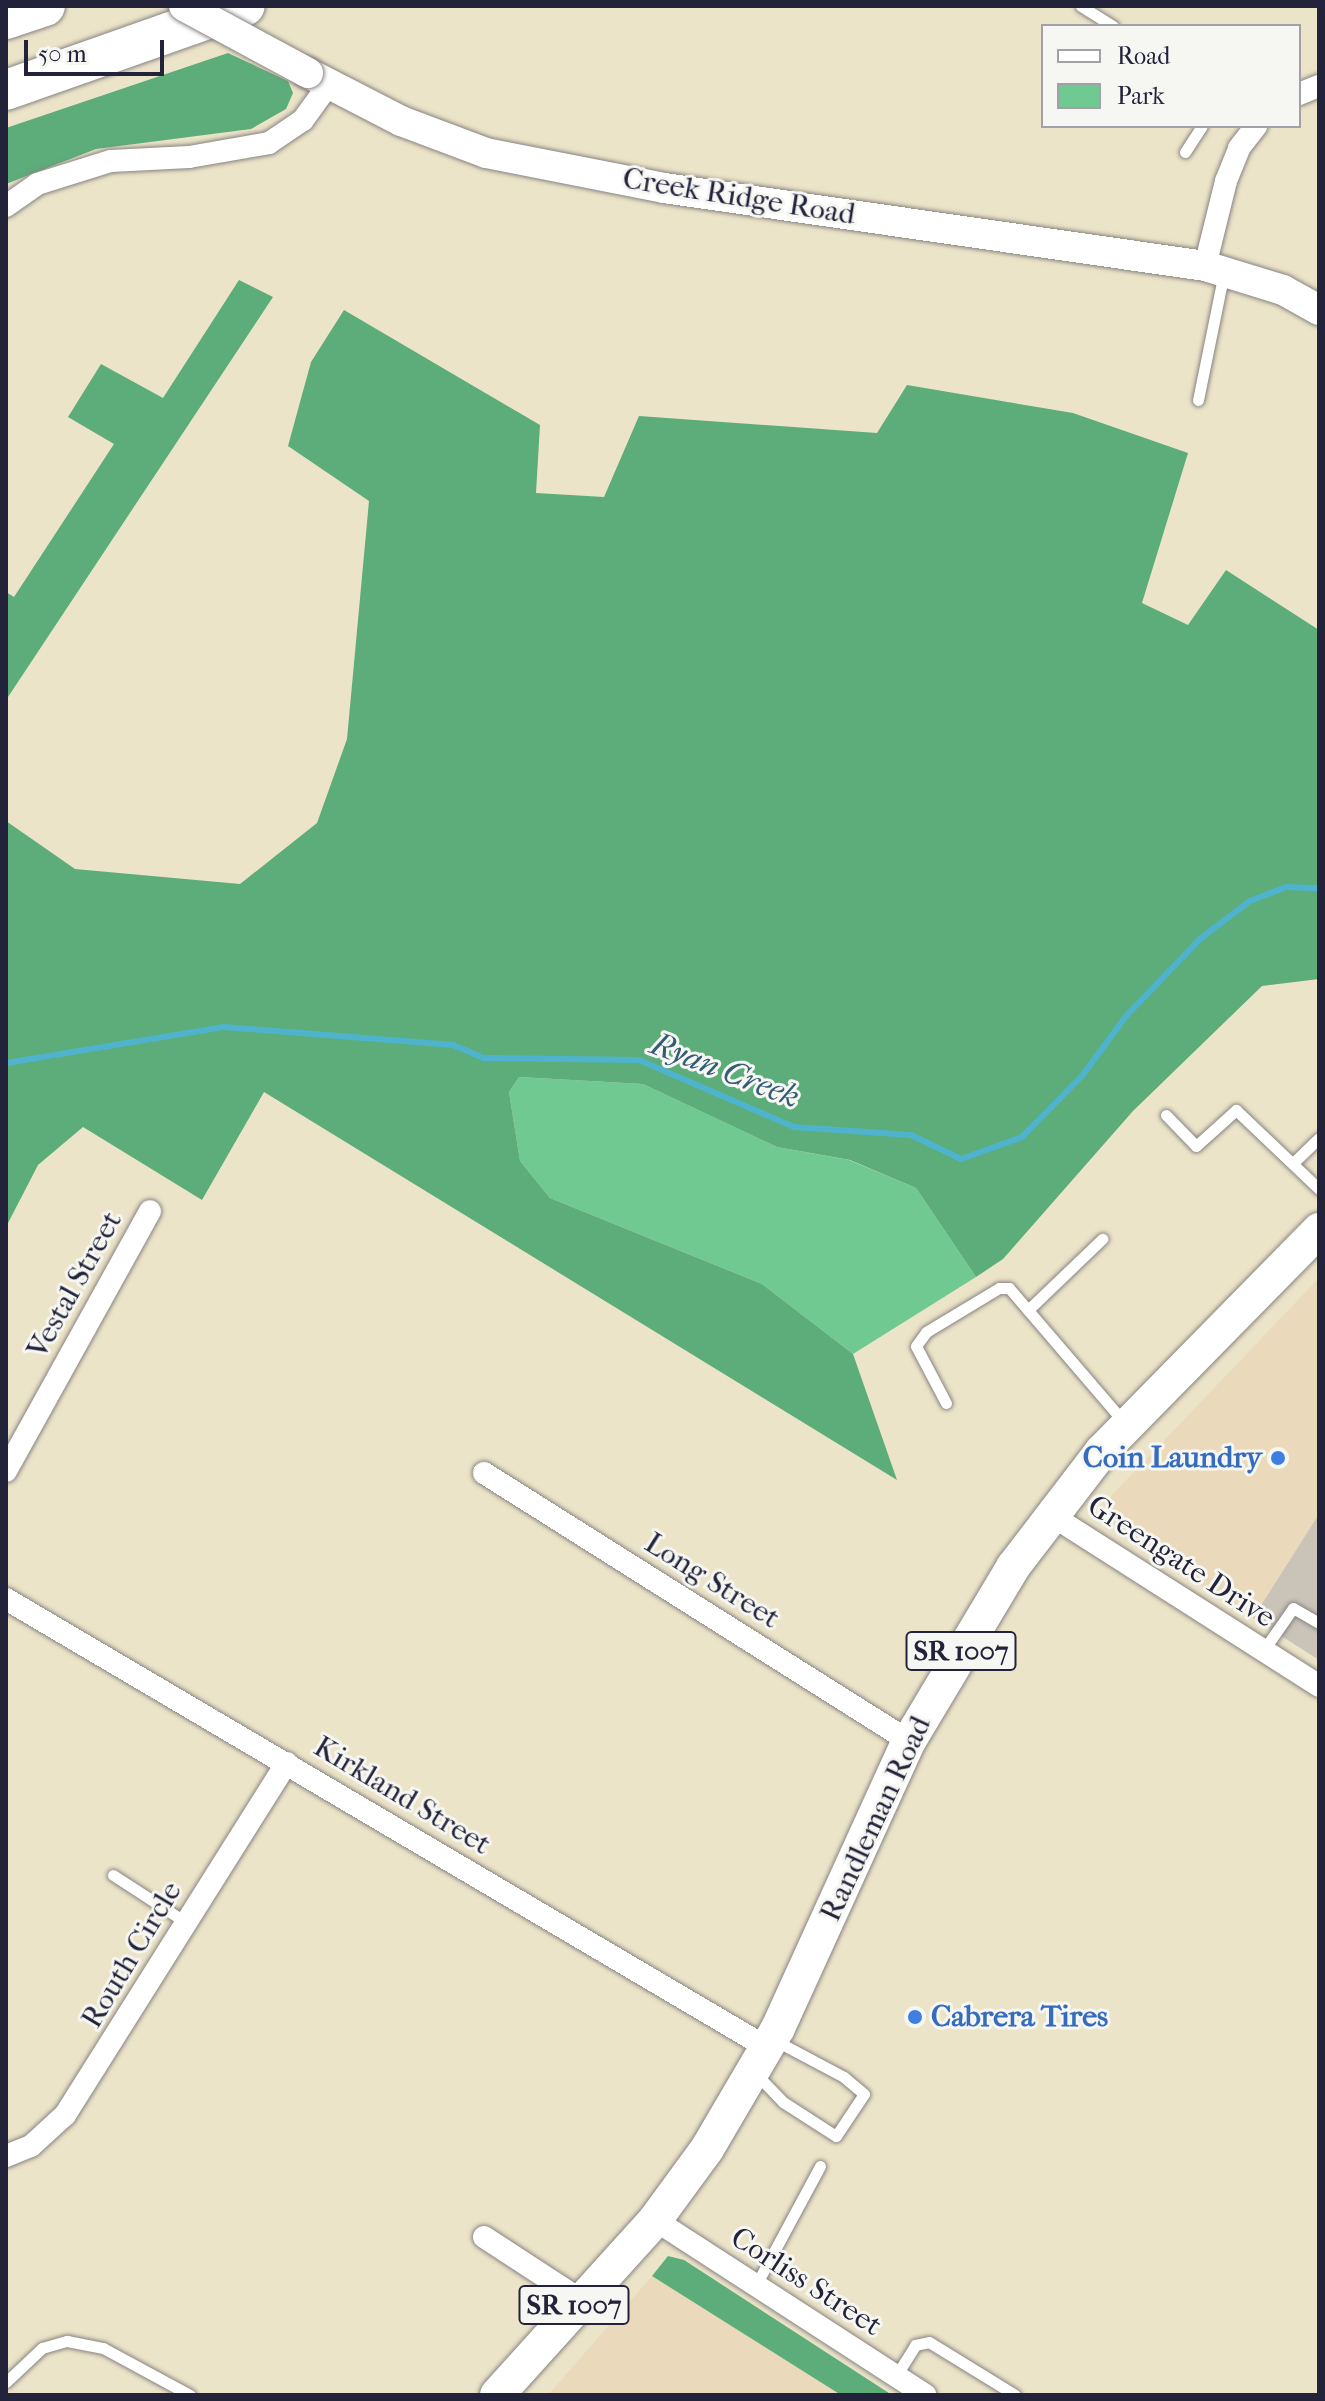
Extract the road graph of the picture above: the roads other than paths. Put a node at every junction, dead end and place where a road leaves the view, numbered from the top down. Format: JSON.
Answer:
{"nodes":[{"id":1,"x":45,"y":6,"type":"edge"},
{"id":2,"x":184,"y":6,"type":"edge"},
{"id":3,"x":245,"y":6,"type":"edge"},
{"id":4,"x":1081,"y":6,"type":"edge"},
{"id":5,"x":6,"y":19,"type":"edge"},
{"id":6,"x":1110,"y":24,"type":"edge"},
{"id":7,"x":318,"y":78,"type":"junction"},
{"id":8,"x":6,"y":90,"type":"edge"},
{"id":9,"x":1201,"y":128,"type":"edge"},
{"id":10,"x":1254,"y":128,"type":"edge"},
{"id":11,"x":1185,"y":152,"type":"dead end"},
{"id":12,"x":6,"y":206,"type":"edge"},
{"id":13,"x":1214,"y":269,"type":"junction"},
{"id":14,"x":1319,"y":310,"type":"edge"},
{"id":15,"x":1198,"y":400,"type":"dead end"},
{"id":16,"x":1166,"y":1115,"type":"dead end"},
{"id":17,"x":1319,"y":1138,"type":"edge"},
{"id":18,"x":1293,"y":1163,"type":"junction"},
{"id":19,"x":1319,"y":1189,"type":"edge"},
{"id":20,"x":150,"y":1211,"type":"dead end"},
{"id":21,"x":1319,"y":1230,"type":"edge"},
{"id":22,"x":1102,"y":1239,"type":"dead end"},
{"id":23,"x":1028,"y":1310,"type":"junction"},
{"id":24,"x":946,"y":1403,"type":"dead end"},
{"id":25,"x":1127,"y":1425,"type":"junction"},
{"id":26,"x":6,"y":1471,"type":"edge"},
{"id":27,"x":484,"y":1473,"type":"dead end"},
{"id":28,"x":1051,"y":1515,"type":"junction"},
{"id":29,"x":6,"y":1599,"type":"edge"},
{"id":30,"x":1319,"y":1623,"type":"edge"},
{"id":31,"x":1263,"y":1651,"type":"junction"},
{"id":32,"x":1319,"y":1686,"type":"edge"},
{"id":33,"x":909,"y":1741,"type":"junction"},
{"id":34,"x":287,"y":1763,"type":"junction"},
{"id":35,"x":113,"y":1875,"type":"dead end"},
{"id":36,"x":187,"y":1923,"type":"junction"},
{"id":37,"x":763,"y":2052,"type":"junction"},
{"id":38,"x":6,"y":2156,"type":"edge"},
{"id":39,"x":820,"y":2166,"type":"dead end"},
{"id":40,"x":655,"y":2220,"type":"junction"},
{"id":41,"x":484,"y":2237,"type":"dead end"},
{"id":42,"x":756,"y":2285,"type":"junction"},
{"id":43,"x":579,"y":2299,"type":"junction"},
{"id":44,"x":896,"y":2376,"type":"junction"},
{"id":45,"x":6,"y":2382,"type":"edge"},
{"id":46,"x":190,"y":2395,"type":"edge"},
{"id":47,"x":497,"y":2395,"type":"edge"},
{"id":48,"x":925,"y":2395,"type":"edge"},
{"id":49,"x":1015,"y":2395,"type":"edge"}],
"edges":[{"from":1,"to":5,"type":"highway"},
{"from":2,"to":7,"type":"main road","name":"Creek Ridge Road","bridge":true},
{"from":3,"to":8,"type":"highway"},
{"from":4,"to":6,"type":"lane"},
{"from":7,"to":12,"type":"street"},
{"from":7,"to":13,"type":"main road","name":"Creek Ridge Road"},
{"from":9,"to":11,"type":"lane"},
{"from":10,"to":13,"type":"street"},
{"from":13,"to":14,"type":"main road","name":"Creek Ridge Road"},
{"from":13,"to":15,"type":"lane"},
{"from":16,"to":18,"type":"lane"},
{"from":17,"to":18,"type":"lane"},
{"from":18,"to":19,"type":"lane"},
{"from":20,"to":26,"type":"street","name":"Vestal Street"},
{"from":21,"to":25,"type":"main road","name":"Randleman Road","number":"SR 1007"},
{"from":22,"to":23,"type":"lane"},
{"from":23,"to":24,"type":"lane"},
{"from":23,"to":25,"type":"lane"},
{"from":25,"to":28,"type":"main road","name":"Randleman Road","number":"SR 1007"},
{"from":27,"to":33,"type":"street","name":"Long Street"},
{"from":28,"to":31,"type":"street","name":"Greengate Drive"},
{"from":28,"to":33,"type":"main road","name":"Randleman Road","number":"SR 1007"},
{"from":29,"to":34,"type":"street","name":"Kirkland Street"},
{"from":30,"to":31,"type":"lane"},
{"from":31,"to":32,"type":"street","name":"Greengate Drive"},
{"from":33,"to":37,"type":"main road","name":"Randleman Road","number":"SR 1007"},
{"from":34,"to":36,"type":"street","name":"Routh Circle"},
{"from":34,"to":37,"type":"street","name":"Kirkland Street"},
{"from":35,"to":36,"type":"lane"},
{"from":36,"to":38,"type":"street","name":"Routh Circle"},
{"from":37,"to":37,"type":"lane"},
{"from":37,"to":40,"type":"main road","name":"Randleman Road","number":"SR 1007"},
{"from":39,"to":42,"type":"lane"},
{"from":40,"to":42,"type":"street","name":"Corliss Street"},
{"from":40,"to":43,"type":"main road","name":"Randleman Road","number":"SR 1007"},
{"from":41,"to":43,"type":"street"},
{"from":42,"to":44,"type":"street","name":"Corliss Street"},
{"from":43,"to":47,"type":"main road","name":"Randleman Road","number":"SR 1007"},
{"from":44,"to":48,"type":"street","name":"Corliss Street"},
{"from":44,"to":49,"type":"lane"},
{"from":45,"to":46,"type":"lane"}]}
